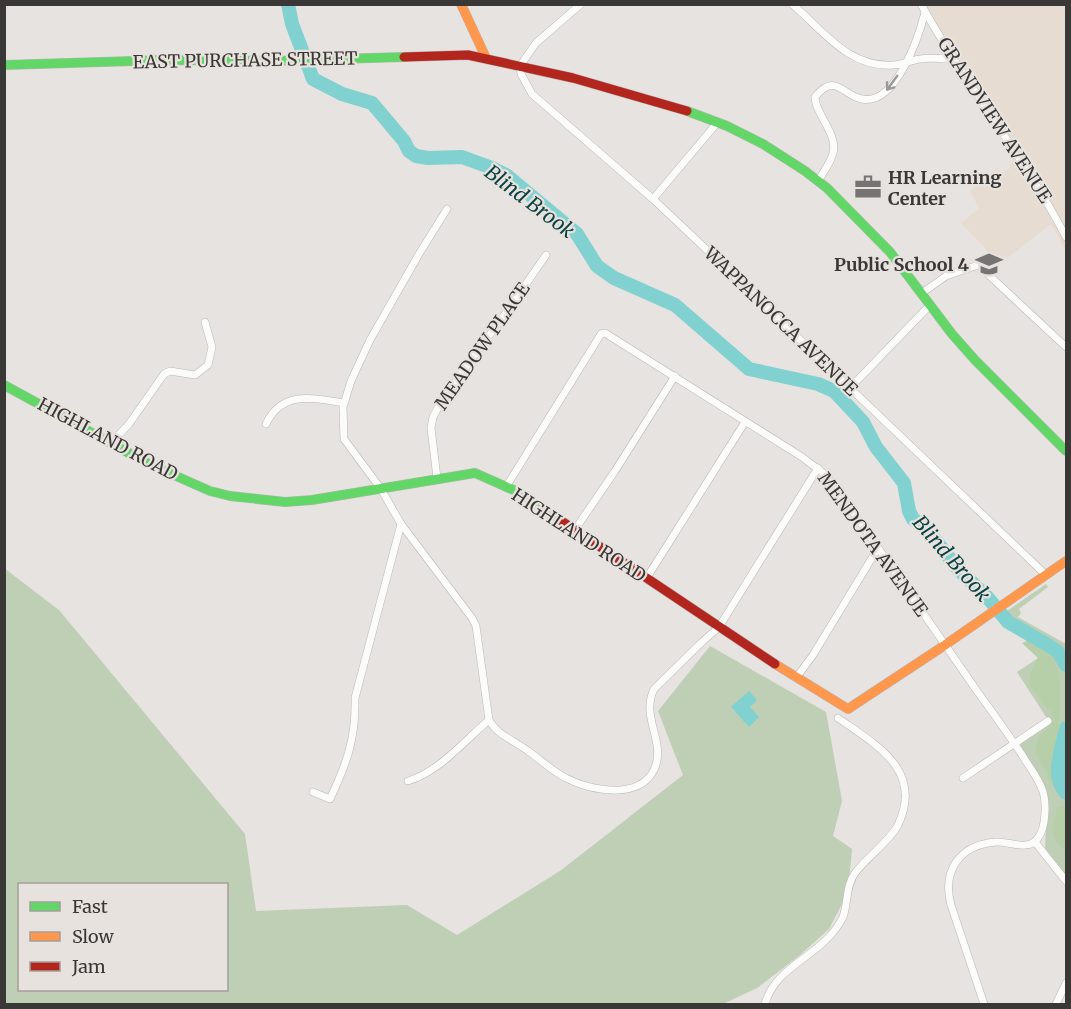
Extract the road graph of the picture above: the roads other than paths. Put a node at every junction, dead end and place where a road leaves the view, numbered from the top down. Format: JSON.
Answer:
{"nodes":[{"id":1,"x":461,"y":4,"type":"edge"},
{"id":2,"x":581,"y":4,"type":"edge"},
{"id":3,"x":792,"y":4,"type":"edge"},
{"id":4,"x":923,"y":8,"type":"edge"},
{"id":5,"x":952,"y":57,"type":"junction"},
{"id":6,"x":486,"y":58,"type":"junction"},
{"id":7,"x":905,"y":63,"type":"junction"},
{"id":8,"x":4,"y":65,"type":"edge"},
{"id":9,"x":520,"y":66,"type":"junction"},
{"id":10,"x":717,"y":123,"type":"junction"},
{"id":11,"x":818,"y":181,"type":"junction"},
{"id":12,"x":652,"y":199,"type":"junction"},
{"id":13,"x":447,"y":209,"type":"dead end"},
{"id":14,"x":1066,"y":237,"type":"edge"},
{"id":15,"x":546,"y":255,"type":"dead end"},
{"id":16,"x":922,"y":293,"type":"junction"},
{"id":17,"x":930,"y":305,"type":"junction"},
{"id":18,"x":205,"y":322,"type":"dead end"},
{"id":19,"x":1066,"y":347,"type":"edge"},
{"id":20,"x":675,"y":376,"type":"junction"},
{"id":21,"x":4,"y":385,"type":"edge"},
{"id":22,"x":850,"y":388,"type":"junction"},
{"id":23,"x":344,"y":403,"type":"junction"},
{"id":24,"x":745,"y":422,"type":"junction"},
{"id":25,"x":266,"y":424,"type":"dead end"},
{"id":26,"x":111,"y":443,"type":"junction"},
{"id":27,"x":1066,"y":451,"type":"edge"},
{"id":28,"x":818,"y":468,"type":"junction"},
{"id":29,"x":437,"y":478,"type":"junction"},
{"id":30,"x":506,"y":487,"type":"junction"},
{"id":31,"x":381,"y":489,"type":"junction"},
{"id":32,"x":402,"y":524,"type":"junction"},
{"id":33,"x":574,"y":531,"type":"junction"},
{"id":34,"x":878,"y":548,"type":"junction"},
{"id":35,"x":1066,"y":561,"type":"edge"},
{"id":36,"x":1046,"y":575,"type":"junction"},
{"id":37,"x":646,"y":579,"type":"junction"},
{"id":38,"x":719,"y":627,"type":"junction"},
{"id":39,"x":945,"y":645,"type":"junction"},
{"id":40,"x":796,"y":678,"type":"junction"},
{"id":41,"x":838,"y":718,"type":"dead end"},
{"id":42,"x":489,"y":720,"type":"junction"},
{"id":43,"x":1048,"y":721,"type":"dead end"},
{"id":44,"x":1014,"y":743,"type":"junction"},
{"id":45,"x":963,"y":778,"type":"dead end"},
{"id":46,"x":408,"y":781,"type":"dead end"},
{"id":47,"x":313,"y":792,"type":"dead end"},
{"id":48,"x":1035,"y":842,"type":"junction"},
{"id":49,"x":1066,"y":881,"type":"edge"},
{"id":50,"x":1066,"y":983,"type":"edge"},
{"id":51,"x":765,"y":1005,"type":"edge"},
{"id":52,"x":984,"y":1005,"type":"edge"},
{"id":53,"x":1056,"y":1005,"type":"edge"}],
"edges":[{"from":1,"to":6,"type":"street"},
{"from":2,"to":9,"type":"street"},
{"from":3,"to":7,"type":"street"},
{"from":4,"to":5,"type":"street","name":"GRANDVIEW AVENUE"},
{"from":4,"to":7,"type":"street"},
{"from":5,"to":7,"type":"street"},
{"from":5,"to":14,"type":"street","name":"GRANDVIEW AVENUE"},
{"from":6,"to":8,"type":"street","name":"EAST PURCHASE STREET"},
{"from":6,"to":9,"type":"street","name":"EAST PURCHASE STREET"},
{"from":7,"to":11,"type":"street","one_way":true},
{"from":9,"to":10,"type":"street"},
{"from":9,"to":12,"type":"street","name":"WAPPANOCCA AVENUE"},
{"from":10,"to":11,"type":"street"},
{"from":10,"to":12,"type":"street"},
{"from":11,"to":16,"type":"street"},
{"from":12,"to":22,"type":"street","name":"WAPPANOCCA AVENUE"},
{"from":13,"to":23,"type":"street"},
{"from":15,"to":29,"type":"street","name":"MEADOW PLACE"},
{"from":16,"to":17,"type":"street"},
{"from":16,"to":19,"type":"street"},
{"from":17,"to":22,"type":"street"},
{"from":17,"to":27,"type":"street"},
{"from":18,"to":26,"type":"street"},
{"from":20,"to":24,"type":"street","name":"MENDOTA AVENUE"},
{"from":20,"to":30,"type":"street","name":"MENDOTA AVENUE"},
{"from":20,"to":33,"type":"street"},
{"from":21,"to":26,"type":"street","name":"HIGHLAND ROAD"},
{"from":22,"to":36,"type":"street","name":"WAPPANOCCA AVENUE"},
{"from":23,"to":25,"type":"street"},
{"from":23,"to":31,"type":"street"},
{"from":24,"to":28,"type":"street","name":"MENDOTA AVENUE"},
{"from":24,"to":37,"type":"street"},
{"from":26,"to":31,"type":"street","name":"HIGHLAND ROAD"},
{"from":28,"to":34,"type":"street","name":"MENDOTA AVENUE"},
{"from":28,"to":38,"type":"street"},
{"from":29,"to":30,"type":"street","name":"HIGHLAND ROAD"},
{"from":29,"to":31,"type":"street","name":"HIGHLAND ROAD"},
{"from":30,"to":33,"type":"street","name":"HIGHLAND ROAD"},
{"from":31,"to":32,"type":"street"},
{"from":32,"to":42,"type":"street"},
{"from":32,"to":47,"type":"street"},
{"from":33,"to":37,"type":"street","name":"HIGHLAND ROAD"},
{"from":34,"to":39,"type":"street","name":"MENDOTA AVENUE"},
{"from":34,"to":40,"type":"street"},
{"from":35,"to":36,"type":"street","name":"HIGHLAND ROAD"},
{"from":36,"to":39,"type":"street","name":"HIGHLAND ROAD"},
{"from":37,"to":38,"type":"street","name":"HIGHLAND ROAD"},
{"from":38,"to":40,"type":"street","name":"HIGHLAND ROAD"},
{"from":38,"to":42,"type":"street"},
{"from":39,"to":40,"type":"street","name":"HIGHLAND ROAD"},
{"from":39,"to":44,"type":"street","name":"MENDOTA AVENUE"},
{"from":41,"to":51,"type":"street"},
{"from":42,"to":46,"type":"street"},
{"from":43,"to":44,"type":"street"},
{"from":44,"to":45,"type":"street"},
{"from":44,"to":48,"type":"street","name":"MENDOTA AVENUE"},
{"from":48,"to":49,"type":"street"},
{"from":48,"to":52,"type":"street"},
{"from":50,"to":53,"type":"street"}]}
